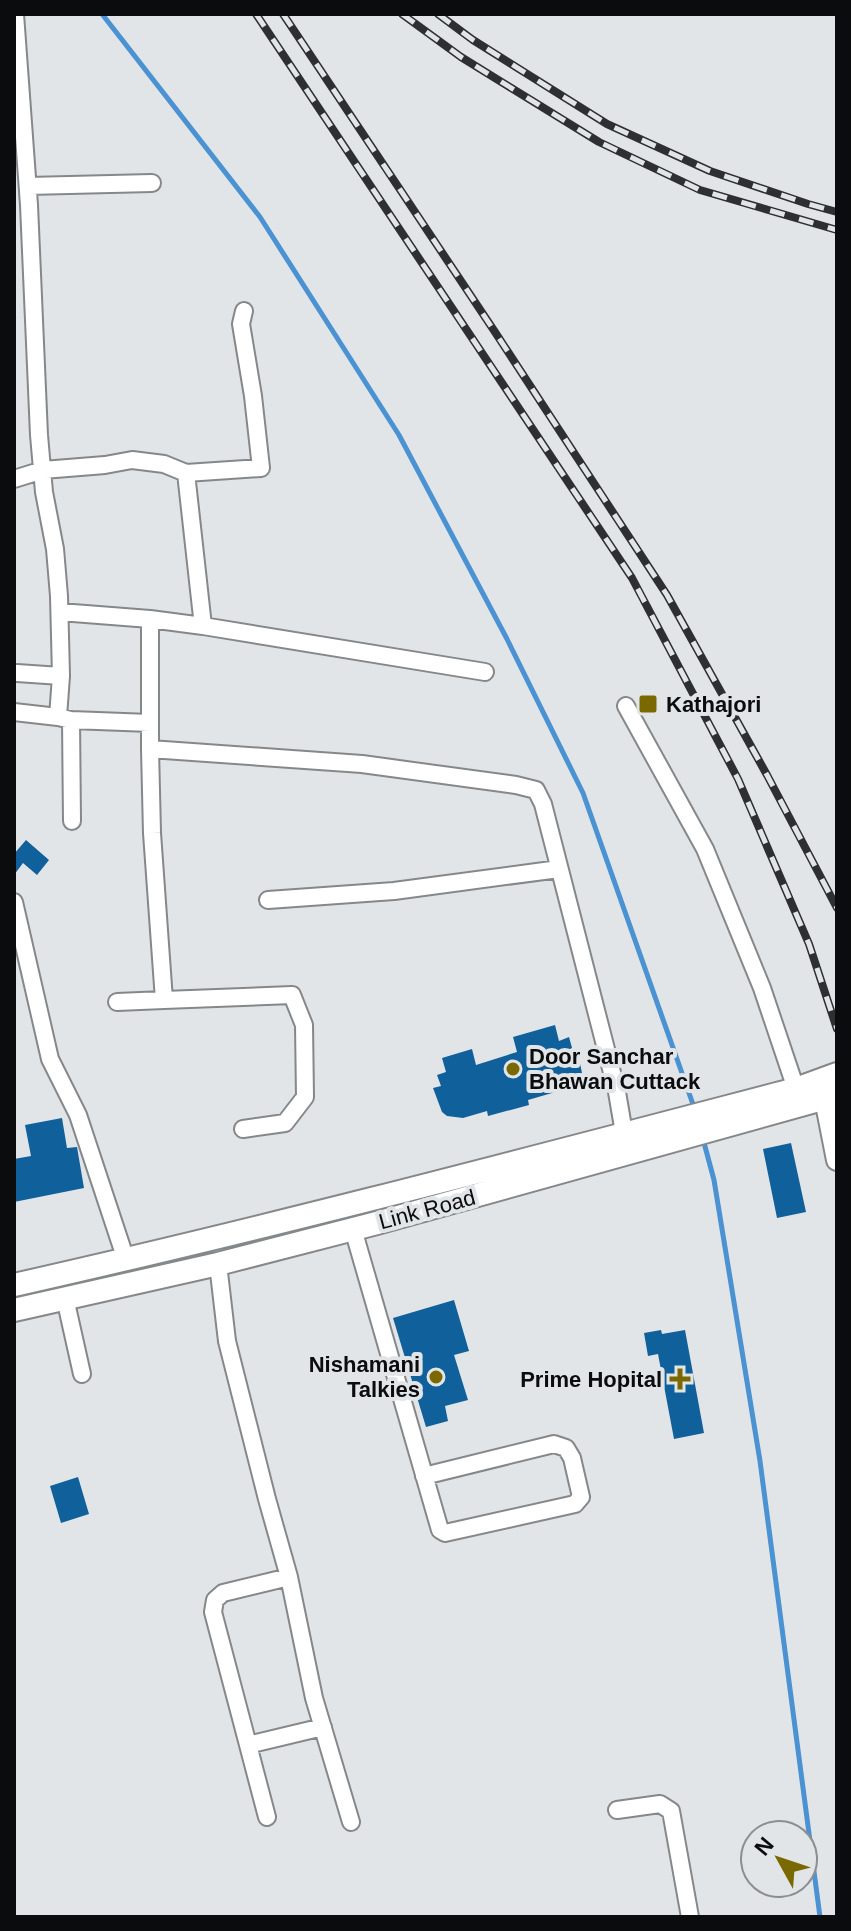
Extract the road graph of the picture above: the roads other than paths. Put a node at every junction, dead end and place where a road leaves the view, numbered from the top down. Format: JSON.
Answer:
{"nodes":[{"id":1,"x":15,"y":14,"type":"edge"},
{"id":2,"x":152,"y":183,"type":"dead end"},
{"id":3,"x":28,"y":186,"type":"junction"},
{"id":4,"x":244,"y":311,"type":"dead end"},
{"id":5,"x":43,"y":470,"type":"junction"},
{"id":6,"x":186,"y":473,"type":"junction"},
{"id":7,"x":14,"y":479,"type":"edge"},
{"id":8,"x":60,"y":612,"type":"junction"},
{"id":9,"x":150,"y":619,"type":"junction"},
{"id":10,"x":203,"y":626,"type":"junction"},
{"id":11,"x":485,"y":672,"type":"dead end"},
{"id":12,"x":17,"y":673,"type":"dead end"},
{"id":13,"x":61,"y":676,"type":"junction"},
{"id":14,"x":626,"y":706,"type":"dead end"},
{"id":15,"x":14,"y":712,"type":"edge"},
{"id":16,"x":64,"y":719,"type":"junction"},
{"id":17,"x":150,"y":723,"type":"junction"},
{"id":18,"x":150,"y":749,"type":"junction"},
{"id":19,"x":72,"y":821,"type":"dead end"},
{"id":20,"x":559,"y":869,"type":"junction"},
{"id":21,"x":268,"y":900,"type":"dead end"},
{"id":22,"x":14,"y":902,"type":"edge"},
{"id":23,"x":164,"y":1000,"type":"junction"},
{"id":24,"x":117,"y":1002,"type":"dead end"},
{"id":25,"x":837,"y":1074,"type":"edge"},
{"id":26,"x":796,"y":1089,"type":"junction"},
{"id":27,"x":831,"y":1097,"type":"edge"},
{"id":28,"x":715,"y":1120,"type":"junction"},
{"id":29,"x":243,"y":1129,"type":"dead end"},
{"id":30,"x":666,"y":1132,"type":"junction"},
{"id":31,"x":624,"y":1133,"type":"junction"},
{"id":32,"x":837,"y":1160,"type":"edge"},
{"id":33,"x":353,"y":1229,"type":"junction"},
{"id":34,"x":126,"y":1260,"type":"junction"},
{"id":35,"x":218,"y":1264,"type":"junction"},
{"id":36,"x":14,"y":1285,"type":"edge"},
{"id":37,"x":65,"y":1298,"type":"junction"},
{"id":38,"x":14,"y":1310,"type":"edge"},
{"id":39,"x":82,"y":1374,"type":"dead end"},
{"id":40,"x":424,"y":1476,"type":"junction"},
{"id":41,"x":289,"y":1577,"type":"junction"},
{"id":42,"x":323,"y":1727,"type":"junction"},
{"id":43,"x":248,"y":1745,"type":"junction"},
{"id":44,"x":617,"y":1810,"type":"dead end"},
{"id":45,"x":267,"y":1817,"type":"dead end"},
{"id":46,"x":351,"y":1822,"type":"dead end"},
{"id":47,"x":690,"y":1917,"type":"edge"}],
"edges":[{"from":1,"to":3,"type":"street"},
{"from":2,"to":3,"type":"street"},
{"from":3,"to":5,"type":"street"},
{"from":4,"to":6,"type":"street"},
{"from":5,"to":6,"type":"street"},
{"from":5,"to":7,"type":"street"},
{"from":5,"to":8,"type":"street"},
{"from":6,"to":10,"type":"street"},
{"from":8,"to":9,"type":"street"},
{"from":8,"to":13,"type":"street"},
{"from":9,"to":10,"type":"street"},
{"from":9,"to":17,"type":"street"},
{"from":10,"to":11,"type":"street"},
{"from":12,"to":13,"type":"street"},
{"from":13,"to":16,"type":"street"},
{"from":14,"to":26,"type":"street"},
{"from":15,"to":16,"type":"street"},
{"from":16,"to":17,"type":"street"},
{"from":16,"to":19,"type":"street"},
{"from":17,"to":18,"type":"street"},
{"from":18,"to":20,"type":"street"},
{"from":18,"to":23,"type":"street"},
{"from":20,"to":21,"type":"street"},
{"from":20,"to":31,"type":"street"},
{"from":22,"to":34,"type":"street"},
{"from":23,"to":24,"type":"street"},
{"from":23,"to":29,"type":"street"},
{"from":25,"to":26,"type":"main road","name":"Link Road"},
{"from":26,"to":28,"type":"main road","name":"Link Road"},
{"from":27,"to":28,"type":"main road","name":"Link Road"},
{"from":27,"to":32,"type":"street"},
{"from":28,"to":30,"type":"main road","name":"Link Road"},
{"from":30,"to":31,"type":"main road","name":"Link Road"},
{"from":30,"to":33,"type":"main road","name":"Link Road"},
{"from":31,"to":34,"type":"main road","name":"Link Road"},
{"from":33,"to":35,"type":"main road","name":"Link Road"},
{"from":33,"to":40,"type":"street"},
{"from":34,"to":36,"type":"main road","name":"Link Road"},
{"from":35,"to":37,"type":"main road","name":"Link Road"},
{"from":35,"to":41,"type":"street"},
{"from":37,"to":38,"type":"main road","name":"Link Road"},
{"from":37,"to":39,"type":"street"},
{"from":40,"to":40,"type":"street"},
{"from":41,"to":42,"type":"street"},
{"from":41,"to":43,"type":"street"},
{"from":42,"to":43,"type":"street"},
{"from":42,"to":46,"type":"street"},
{"from":43,"to":45,"type":"street"},
{"from":44,"to":47,"type":"street"}]}
